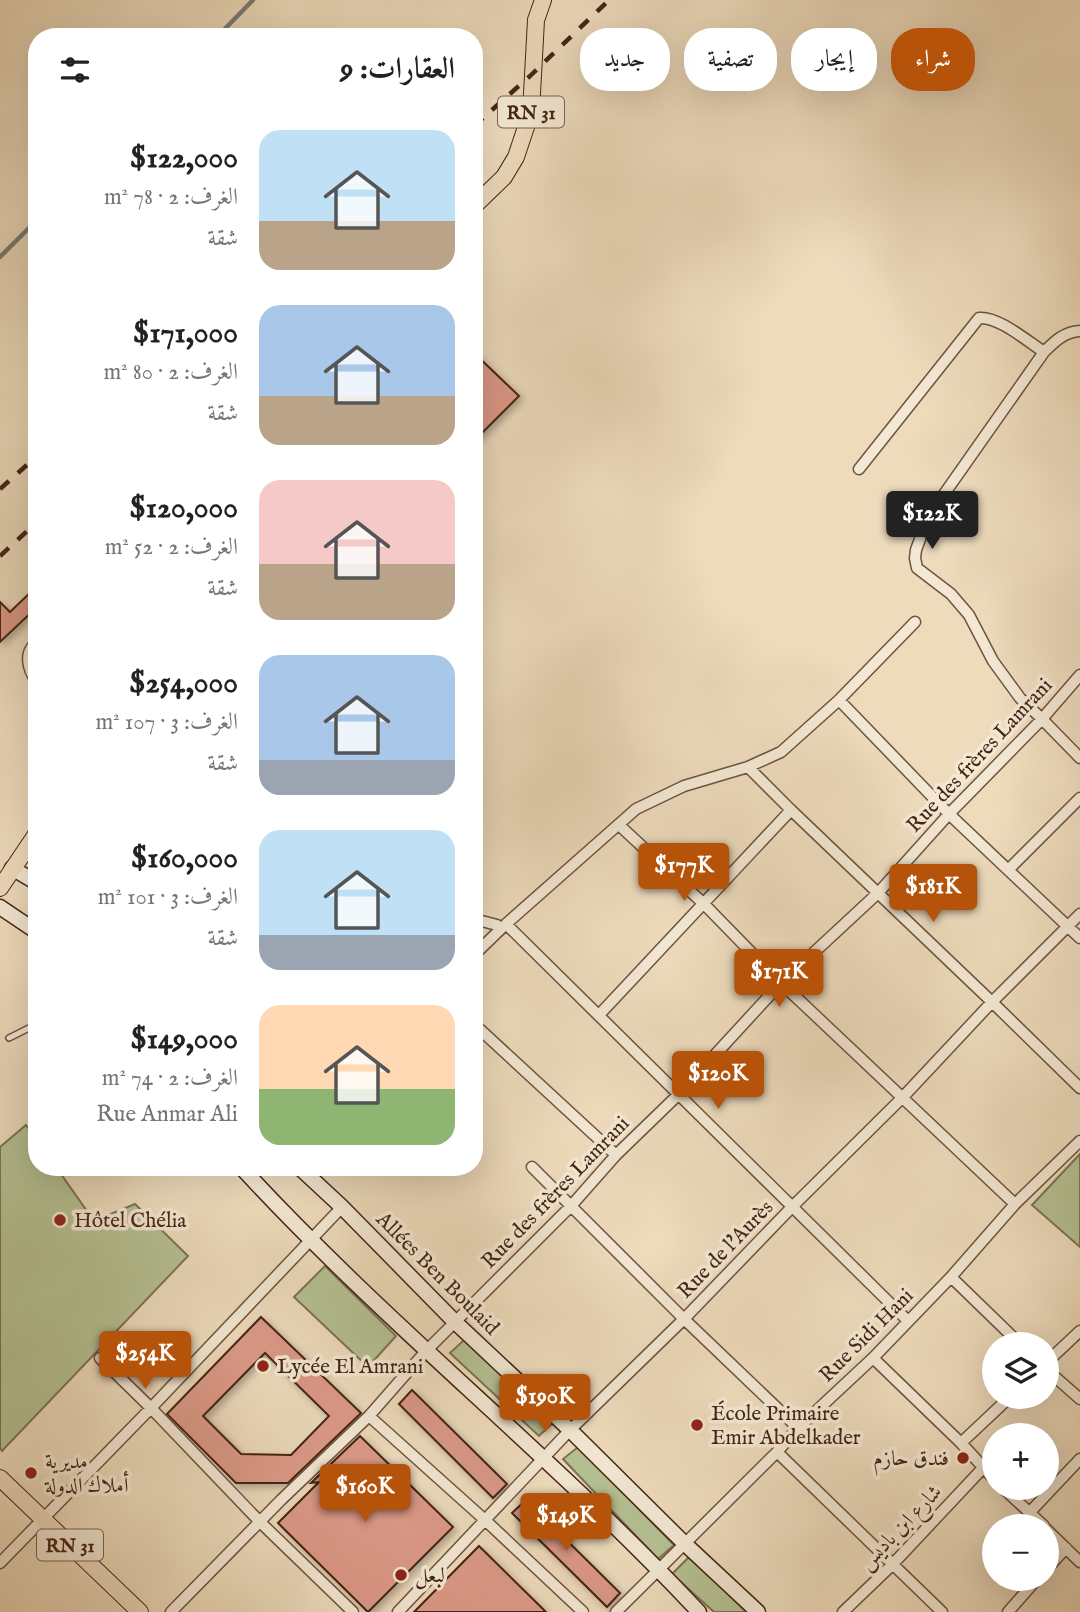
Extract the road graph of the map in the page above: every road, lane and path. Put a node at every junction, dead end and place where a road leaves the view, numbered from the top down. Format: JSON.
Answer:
{"nodes":[{"id":1,"x":543,"y":0,"type":"edge"},
{"id":2,"x":483,"y":197,"type":"edge"},
{"id":3,"x":1080,"y":331,"type":"edge"},
{"id":4,"x":1044,"y":352,"type":"junction"},
{"id":5,"x":859,"y":469,"type":"dead end"},
{"id":6,"x":915,"y":622,"type":"dead end"},
{"id":7,"x":28,"y":648,"type":"edge"},
{"id":8,"x":28,"y":670,"type":"edge"},
{"id":9,"x":1080,"y":675,"type":"edge"},
{"id":10,"x":839,"y":700,"type":"junction"},
{"id":11,"x":1042,"y":719,"type":"junction"},
{"id":12,"x":1080,"y":758,"type":"edge"},
{"id":13,"x":748,"y":767,"type":"junction"},
{"id":14,"x":1080,"y":798,"type":"edge"},
{"id":15,"x":791,"y":810,"type":"junction"},
{"id":16,"x":949,"y":814,"type":"junction"},
{"id":17,"x":619,"y":825,"type":"junction"},
{"id":18,"x":28,"y":846,"type":"edge"},
{"id":19,"x":12,"y":868,"type":"junction"},
{"id":20,"x":1009,"y":869,"type":"junction"},
{"id":21,"x":28,"y":878,"type":"edge"},
{"id":22,"x":0,"y":888,"type":"edge"},
{"id":23,"x":878,"y":893,"type":"junction"},
{"id":24,"x":704,"y":904,"type":"junction"},
{"id":25,"x":0,"y":907,"type":"edge"},
{"id":26,"x":1080,"y":915,"type":"edge"},
{"id":27,"x":483,"y":921,"type":"edge"},
{"id":28,"x":501,"y":924,"type":"junction"},
{"id":29,"x":28,"y":926,"type":"edge"},
{"id":30,"x":1069,"y":927,"type":"junction"},
{"id":31,"x":1080,"y":938,"type":"edge"},
{"id":32,"x":483,"y":945,"type":"edge"},
{"id":33,"x":781,"y":984,"type":"junction"},
{"id":34,"x":992,"y":1002,"type":"junction"},
{"id":35,"x":598,"y":1015,"type":"junction"},
{"id":36,"x":28,"y":1028,"type":"edge"},
{"id":37,"x":483,"y":1032,"type":"edge"},
{"id":38,"x":9,"y":1038,"type":"dead end"},
{"id":39,"x":1080,"y":1088,"type":"edge"},
{"id":40,"x":679,"y":1094,"type":"junction"},
{"id":41,"x":903,"y":1097,"type":"junction"},
{"id":42,"x":1080,"y":1141,"type":"edge"},
{"id":43,"x":616,"y":1155,"type":"junction"},
{"id":44,"x":532,"y":1167,"type":"dead end"},
{"id":45,"x":250,"y":1176,"type":"edge"},
{"id":46,"x":309,"y":1176,"type":"edge"},
{"id":47,"x":1015,"y":1204,"type":"junction"},
{"id":48,"x":571,"y":1206,"type":"junction"},
{"id":49,"x":342,"y":1207,"type":"junction"},
{"id":50,"x":792,"y":1207,"type":"junction"},
{"id":51,"x":310,"y":1239,"type":"junction"},
{"id":52,"x":951,"y":1277,"type":"junction"},
{"id":53,"x":684,"y":1319,"type":"junction"},
{"id":54,"x":907,"y":1320,"type":"junction"},
{"id":55,"x":455,"y":1322,"type":"junction"},
{"id":56,"x":1080,"y":1331,"type":"edge"},
{"id":57,"x":1008,"y":1332,"type":"edge"},
{"id":58,"x":426,"y":1351,"type":"junction"},
{"id":59,"x":1059,"y":1351,"type":"edge"},
{"id":60,"x":100,"y":1358,"type":"dead end"},
{"id":61,"x":873,"y":1358,"type":"junction"},
{"id":62,"x":1059,"y":1381,"type":"edge"},
{"id":63,"x":1080,"y":1399,"type":"edge"},
{"id":64,"x":151,"y":1408,"type":"junction"},
{"id":65,"x":997,"y":1409,"type":"edge"},
{"id":66,"x":369,"y":1416,"type":"junction"},
{"id":67,"x":798,"y":1428,"type":"junction"},
{"id":68,"x":570,"y":1430,"type":"junction"},
{"id":69,"x":961,"y":1443,"type":"junction"},
{"id":70,"x":777,"y":1452,"type":"junction"},
{"id":71,"x":543,"y":1460,"type":"junction"},
{"id":72,"x":1080,"y":1460,"type":"edge"},
{"id":73,"x":982,"y":1467,"type":"edge"},
{"id":74,"x":982,"y":1469,"type":"edge"},
{"id":75,"x":0,"y":1478,"type":"edge"},
{"id":76,"x":1016,"y":1500,"type":"edge"},
{"id":77,"x":1030,"y":1512,"type":"joint"},
{"id":78,"x":43,"y":1520,"type":"junction"},
{"id":79,"x":485,"y":1520,"type":"junction"},
{"id":80,"x":260,"y":1522,"type":"junction"},
{"id":81,"x":1059,"y":1541,"type":"edge"},
{"id":82,"x":684,"y":1543,"type":"junction"},
{"id":83,"x":1066,"y":1548,"type":"junction"},
{"id":84,"x":1059,"y":1556,"type":"edge"},
{"id":85,"x":1080,"y":1562,"type":"edge"},
{"id":86,"x":0,"y":1563,"type":"edge"},
{"id":87,"x":892,"y":1564,"type":"junction"},
{"id":88,"x":659,"y":1569,"type":"junction"},
{"id":89,"x":1027,"y":1591,"type":"edge"},
{"id":90,"x":140,"y":1612,"type":"edge"},
{"id":91,"x":171,"y":1612,"type":"edge"},
{"id":92,"x":353,"y":1612,"type":"edge"},
{"id":93,"x":398,"y":1612,"type":"edge"},
{"id":94,"x":583,"y":1612,"type":"edge"},
{"id":95,"x":616,"y":1612,"type":"edge"},
{"id":96,"x":699,"y":1612,"type":"edge"},
{"id":97,"x":758,"y":1612,"type":"edge"},
{"id":98,"x":843,"y":1612,"type":"edge"},
{"id":99,"x":942,"y":1612,"type":"edge"},
{"id":100,"x":1008,"y":1612,"type":"edge"}],
"edges":[{"from":1,"to":2,"type":"main road","number":"RN 31"},
{"from":3,"to":4,"type":"street"},
{"from":4,"to":5,"type":"street"},
{"from":4,"to":11,"type":"street"},
{"from":6,"to":10,"type":"street"},
{"from":7,"to":8,"type":"lane"},
{"from":9,"to":11,"type":"street","name":"Rue des frères Lamrani"},
{"from":10,"to":13,"type":"street"},
{"from":10,"to":16,"type":"street"},
{"from":11,"to":12,"type":"street"},
{"from":11,"to":16,"type":"street","name":"Rue des frères Lamrani"},
{"from":13,"to":15,"type":"street"},
{"from":13,"to":17,"type":"street"},
{"from":14,"to":20,"type":"street"},
{"from":15,"to":23,"type":"street"},
{"from":15,"to":24,"type":"street"},
{"from":16,"to":20,"type":"street"},
{"from":16,"to":23,"type":"street","name":"Rue des frères Lamrani"},
{"from":17,"to":24,"type":"street"},
{"from":17,"to":28,"type":"street"},
{"from":18,"to":19,"type":"main road"},
{"from":19,"to":21,"type":"main road"},
{"from":19,"to":22,"type":"main road"},
{"from":20,"to":30,"type":"street"},
{"from":23,"to":33,"type":"street","name":"Rue des frères Lamrani"},
{"from":23,"to":34,"type":"street"},
{"from":24,"to":33,"type":"street"},
{"from":24,"to":35,"type":"street"},
{"from":25,"to":29,"type":"main road"},
{"from":26,"to":30,"type":"street","name":"Rue de l'Aurès"},
{"from":27,"to":28,"type":"street"},
{"from":28,"to":32,"type":"street"},
{"from":28,"to":35,"type":"street"},
{"from":30,"to":31,"type":"street"},
{"from":30,"to":34,"type":"street","name":"Rue de l'Aurès"},
{"from":33,"to":40,"type":"street","name":"Rue des frères Lamrani"},
{"from":33,"to":41,"type":"street"},
{"from":34,"to":39,"type":"street"},
{"from":34,"to":41,"type":"street","name":"Rue de l'Aurès"},
{"from":35,"to":40,"type":"street"},
{"from":36,"to":38,"type":"lane"},
{"from":37,"to":43,"type":"street"},
{"from":40,"to":43,"type":"street","name":"Rue des frères Lamrani"},
{"from":40,"to":50,"type":"street"},
{"from":41,"to":47,"type":"street"},
{"from":41,"to":50,"type":"street","name":"Rue de l'Aurès"},
{"from":42,"to":47,"type":"street","name":"Rue Sidi Hani"},
{"from":43,"to":48,"type":"street","name":"Rue des frères Lamrani"},
{"from":44,"to":48,"type":"street"},
{"from":45,"to":51,"type":"main road"},
{"from":46,"to":49,"type":"main road","name":"Allées Ben Boulaid"},
{"from":47,"to":52,"type":"street","name":"Rue Sidi Hani"},
{"from":48,"to":53,"type":"street"},
{"from":48,"to":55,"type":"street","name":"Rue des frères Lamrani"},
{"from":49,"to":51,"type":"street"},
{"from":49,"to":55,"type":"main road","name":"Allées Ben Boulaid"},
{"from":50,"to":53,"type":"street","name":"Rue de l'Aurès"},
{"from":50,"to":54,"type":"street"},
{"from":51,"to":58,"type":"main road"},
{"from":51,"to":64,"type":"street"},
{"from":52,"to":54,"type":"street","name":"Rue Sidi Hani"},
{"from":52,"to":57,"type":"street"},
{"from":53,"to":67,"type":"street"},
{"from":53,"to":68,"type":"street","name":"Rue de l'Aurès"},
{"from":54,"to":61,"type":"street","name":"Rue Sidi Hani"},
{"from":55,"to":58,"type":"street","name":"Rue des frères Lamrani"},
{"from":55,"to":68,"type":"main road","name":"Allées Ben Boulaid"},
{"from":56,"to":59,"type":"street"},
{"from":58,"to":66,"type":"street","name":"Rue des frères Lamrani"},
{"from":58,"to":71,"type":"main road"},
{"from":60,"to":64,"type":"street"},
{"from":61,"to":67,"type":"street","name":"Rue Sidi Hani"},
{"from":61,"to":69,"type":"street"},
{"from":62,"to":63,"type":"street"},
{"from":64,"to":78,"type":"street"},
{"from":64,"to":80,"type":"street"},
{"from":65,"to":69,"type":"street"},
{"from":66,"to":79,"type":"street"},
{"from":66,"to":80,"type":"street","name":"Rue des frères Lamrani"},
{"from":67,"to":70,"type":"street","name":"Rue Sidi Hani"},
{"from":68,"to":71,"type":"street","name":"Rue de l'Aurès"},
{"from":68,"to":82,"type":"main road","name":"Allées Ben Boulaid"},
{"from":69,"to":73,"type":"street"},
{"from":70,"to":82,"type":"street","name":"Rue Sidi Hani"},
{"from":70,"to":87,"type":"street"},
{"from":71,"to":79,"type":"street","name":"Rue de l'Aurès"},
{"from":71,"to":88,"type":"main road"},
{"from":72,"to":77,"type":"street"},
{"from":74,"to":87,"type":"street","name":"شارع ابن باديس"},
{"from":75,"to":78,"type":"main road","number":"RN 31"},
{"from":76,"to":77,"type":"street"},
{"from":78,"to":86,"type":"street"},
{"from":78,"to":90,"type":"main road","number":"RN 31"},
{"from":79,"to":93,"type":"street","name":"Rue de l'Aurès"},
{"from":79,"to":94,"type":"street"},
{"from":80,"to":91,"type":"street","name":"Rue des frères Lamrani"},
{"from":80,"to":92,"type":"street"},
{"from":81,"to":83,"type":"street"},
{"from":82,"to":88,"type":"street","name":"Rue Sidi Hani"},
{"from":82,"to":97,"type":"main road","name":"Allées Ben Boulaid"},
{"from":83,"to":84,"type":"street"},
{"from":83,"to":85,"type":"street"},
{"from":87,"to":98,"type":"street","name":"شارع ابن باديس"},
{"from":87,"to":99,"type":"street"},
{"from":88,"to":95,"type":"street","name":"Rue Sidi Hani"},
{"from":88,"to":96,"type":"main road"},
{"from":89,"to":100,"type":"street"}]}
